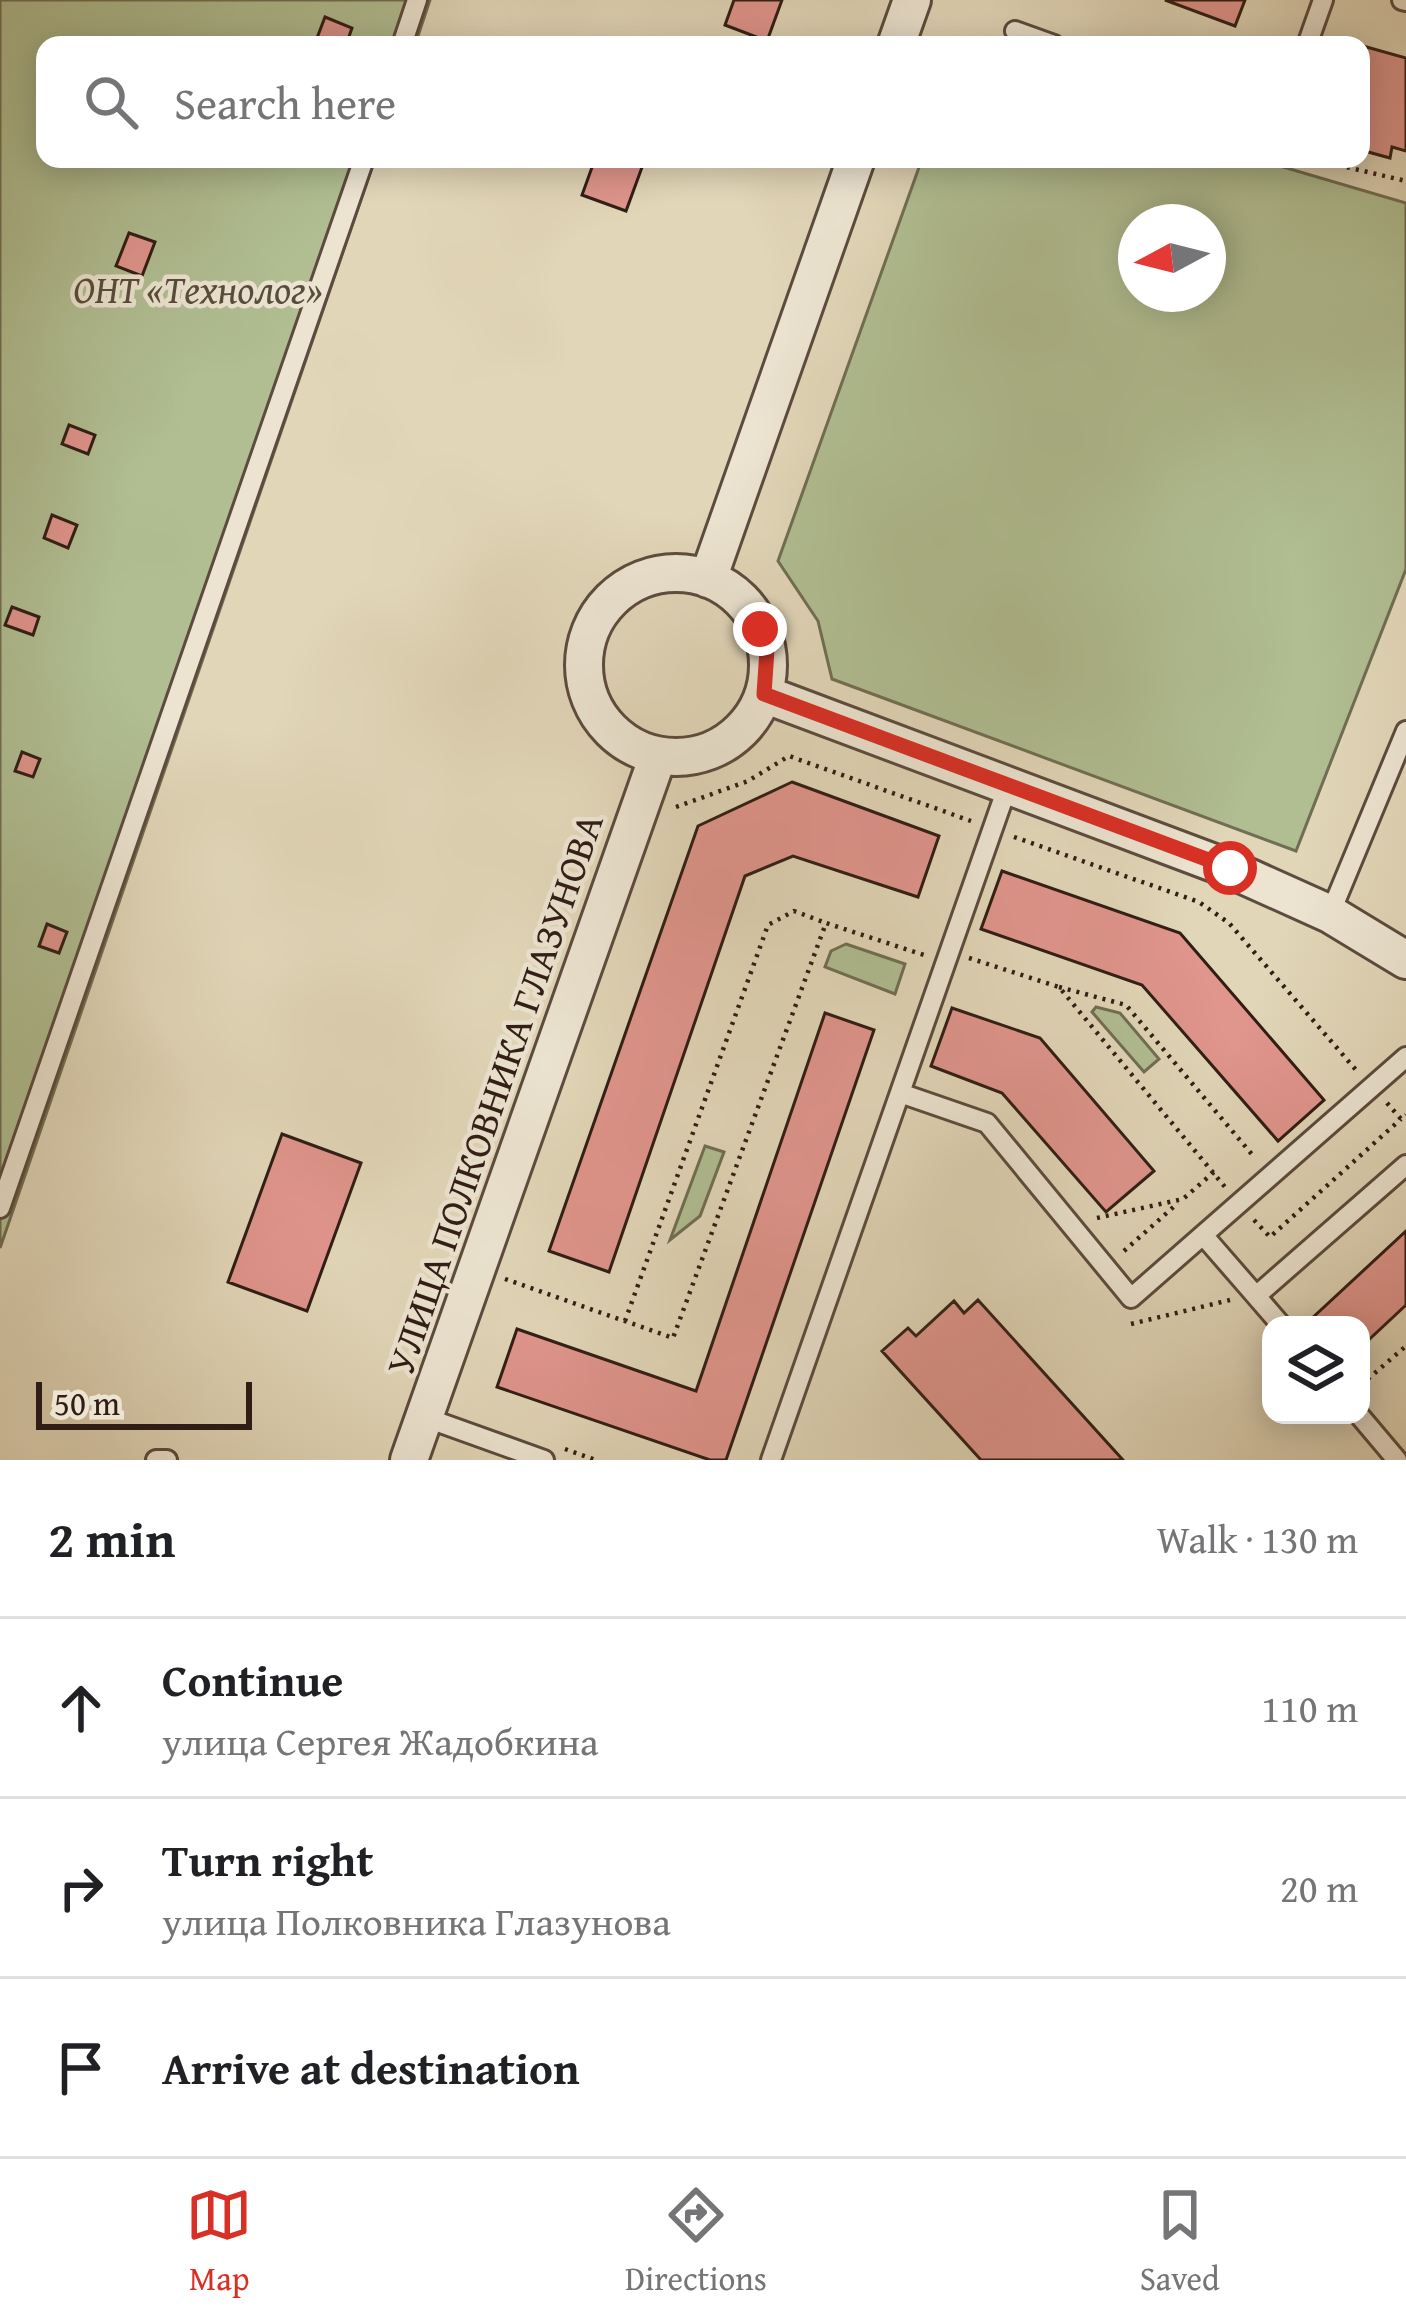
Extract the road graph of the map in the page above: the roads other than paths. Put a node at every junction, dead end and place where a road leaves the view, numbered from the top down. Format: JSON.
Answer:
{"nodes":[{"id":1,"x":417,"y":0,"type":"edge"},
{"id":2,"x":912,"y":0,"type":"edge"},
{"id":3,"x":1323,"y":0,"type":"edge"},
{"id":4,"x":1015,"y":31,"type":"dead end"},
{"id":5,"x":405,"y":36,"type":"edge"},
{"id":6,"x":899,"y":36,"type":"edge"},
{"id":7,"x":1029,"y":36,"type":"edge"},
{"id":8,"x":1310,"y":36,"type":"edge"},
{"id":9,"x":361,"y":168,"type":"edge"},
{"id":10,"x":853,"y":168,"type":"edge"},
{"id":11,"x":708,"y":579,"type":"junction"},
{"id":12,"x":764,"y":694,"type":"junction"},
{"id":13,"x":1406,"y":730,"type":"edge"},
{"id":14,"x":658,"y":756,"type":"junction"},
{"id":15,"x":1008,"y":785,"type":"junction"},
{"id":16,"x":1330,"y":914,"type":"junction"},
{"id":17,"x":1406,"y":960,"type":"edge"},
{"id":18,"x":1406,"y":1057,"type":"edge"},
{"id":19,"x":900,"y":1093,"type":"junction"},
{"id":20,"x":1406,"y":1165,"type":"edge"},
{"id":21,"x":0,"y":1208,"type":"edge"},
{"id":22,"x":1210,"y":1229,"type":"junction"},
{"id":23,"x":1246,"y":1298,"type":"junction"},
{"id":24,"x":1269,"y":1316,"type":"edge"},
{"id":25,"x":424,"y":1417,"type":"junction"},
{"id":26,"x":1367,"y":1424,"type":"edge"},
{"id":27,"x":156,"y":1460,"type":"edge"},
{"id":28,"x":167,"y":1460,"type":"edge"},
{"id":29,"x":409,"y":1460,"type":"edge"},
{"id":30,"x":544,"y":1460,"type":"edge"},
{"id":31,"x":771,"y":1460,"type":"edge"},
{"id":32,"x":1397,"y":1460,"type":"edge"}],
"edges":[{"from":1,"to":5,"type":"lane"},
{"from":2,"to":6,"type":"street"},
{"from":3,"to":8,"type":"lane"},
{"from":4,"to":7,"type":"lane"},
{"from":9,"to":21,"type":"lane"},
{"from":10,"to":11,"type":"street"},
{"from":11,"to":12,"type":"street"},
{"from":11,"to":14,"type":"street"},
{"from":12,"to":14,"type":"street"},
{"from":12,"to":15,"type":"street"},
{"from":13,"to":16,"type":"lane"},
{"from":14,"to":25,"type":"street","name":"УЛИЦА ПОЛКОВНИКА ГЛАЗУНОВА"},
{"from":15,"to":16,"type":"street"},
{"from":15,"to":19,"type":"lane"},
{"from":16,"to":17,"type":"street"},
{"from":18,"to":22,"type":"lane"},
{"from":19,"to":22,"type":"lane"},
{"from":19,"to":31,"type":"lane"},
{"from":20,"to":23,"type":"lane"},
{"from":22,"to":23,"type":"lane"},
{"from":23,"to":24,"type":"lane"},
{"from":25,"to":29,"type":"street","name":"УЛИЦА ПОЛКОВНИКА ГЛАЗУНОВА"},
{"from":25,"to":30,"type":"lane"},
{"from":26,"to":32,"type":"lane"},
{"from":27,"to":28,"type":"lane"}]}
